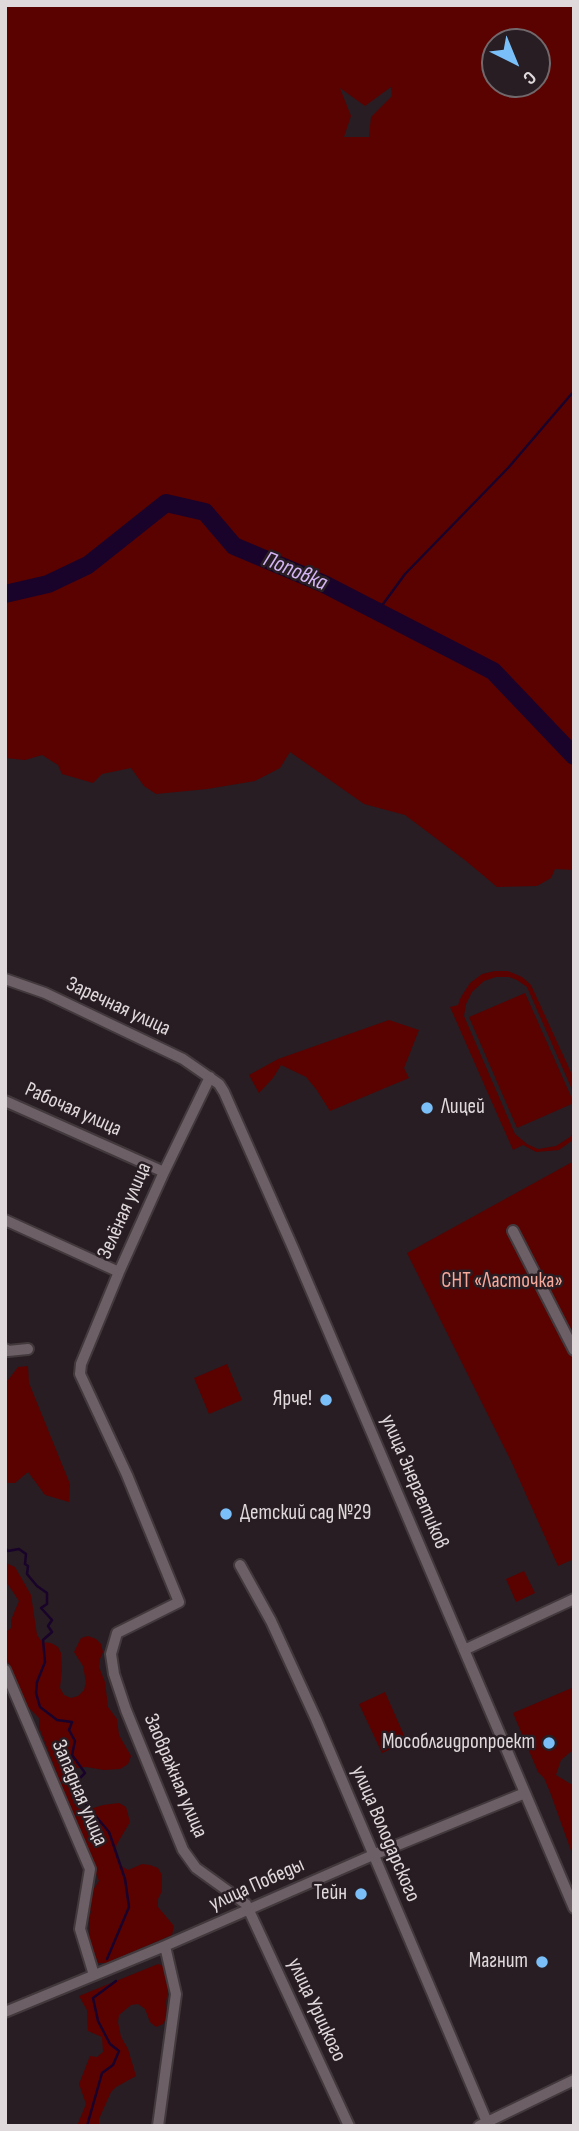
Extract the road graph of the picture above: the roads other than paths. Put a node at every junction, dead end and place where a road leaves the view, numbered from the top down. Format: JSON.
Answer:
{"nodes":[{"id":1,"x":5,"y":979,"type":"edge"},
{"id":2,"x":210,"y":1077,"type":"junction"},
{"id":3,"x":5,"y":1101,"type":"edge"},
{"id":4,"x":164,"y":1172,"type":"junction"},
{"id":5,"x":5,"y":1220,"type":"edge"},
{"id":6,"x":513,"y":1231,"type":"dead end"},
{"id":7,"x":119,"y":1272,"type":"junction"},
{"id":8,"x":5,"y":1349,"type":"edge"},
{"id":9,"x":28,"y":1349,"type":"dead end"},
{"id":10,"x":574,"y":1350,"type":"edge"},
{"id":11,"x":240,"y":1565,"type":"dead end"},
{"id":12,"x":574,"y":1599,"type":"edge"},
{"id":13,"x":117,"y":1633,"type":"joint"},
{"id":14,"x":464,"y":1650,"type":"junction"},
{"id":15,"x":5,"y":1670,"type":"edge"},
{"id":16,"x":525,"y":1794,"type":"junction"},
{"id":17,"x":373,"y":1855,"type":"junction"},
{"id":18,"x":573,"y":1901,"type":"edge"},
{"id":19,"x":248,"y":1910,"type":"junction"},
{"id":20,"x":165,"y":1946,"type":"junction"},
{"id":21,"x":94,"y":1975,"type":"junction"},
{"id":22,"x":5,"y":2012,"type":"edge"},
{"id":23,"x":574,"y":2080,"type":"edge"},
{"id":24,"x":483,"y":2124,"type":"edge"},
{"id":25,"x":158,"y":2126,"type":"edge"},
{"id":26,"x":349,"y":2126,"type":"edge"}],
"edges":[{"from":1,"to":2,"type":"street","name":"Заречная улица"},
{"from":2,"to":4,"type":"street","name":"Зелёная улица"},
{"from":2,"to":14,"type":"street","name":"улица Энергетиков"},
{"from":3,"to":4,"type":"street","name":"Рабочая улица"},
{"from":4,"to":7,"type":"street","name":"Зелёная улица"},
{"from":5,"to":7,"type":"street"},
{"from":6,"to":10,"type":"street"},
{"from":7,"to":13,"type":"street","name":"Зелёная улица"},
{"from":8,"to":9,"type":"street"},
{"from":11,"to":17,"type":"street","name":"улица Володарского"},
{"from":12,"to":14,"type":"street"},
{"from":13,"to":19,"type":"street","name":"Заовражная улица"},
{"from":14,"to":16,"type":"street","name":"улица Энергетиков"},
{"from":15,"to":21,"type":"street","name":"Западная улица"},
{"from":16,"to":17,"type":"street","name":"улица Победы"},
{"from":16,"to":18,"type":"street","name":"улица Энергетиков"},
{"from":17,"to":19,"type":"street","name":"улица Победы"},
{"from":17,"to":24,"type":"street","name":"улица Володарского"},
{"from":19,"to":20,"type":"street","name":"улица Победы"},
{"from":19,"to":26,"type":"street","name":"улица Урицкого"},
{"from":20,"to":21,"type":"street","name":"улица Победы"},
{"from":20,"to":25,"type":"street"},
{"from":21,"to":22,"type":"street","name":"улица Победы"},
{"from":23,"to":24,"type":"street"}]}
